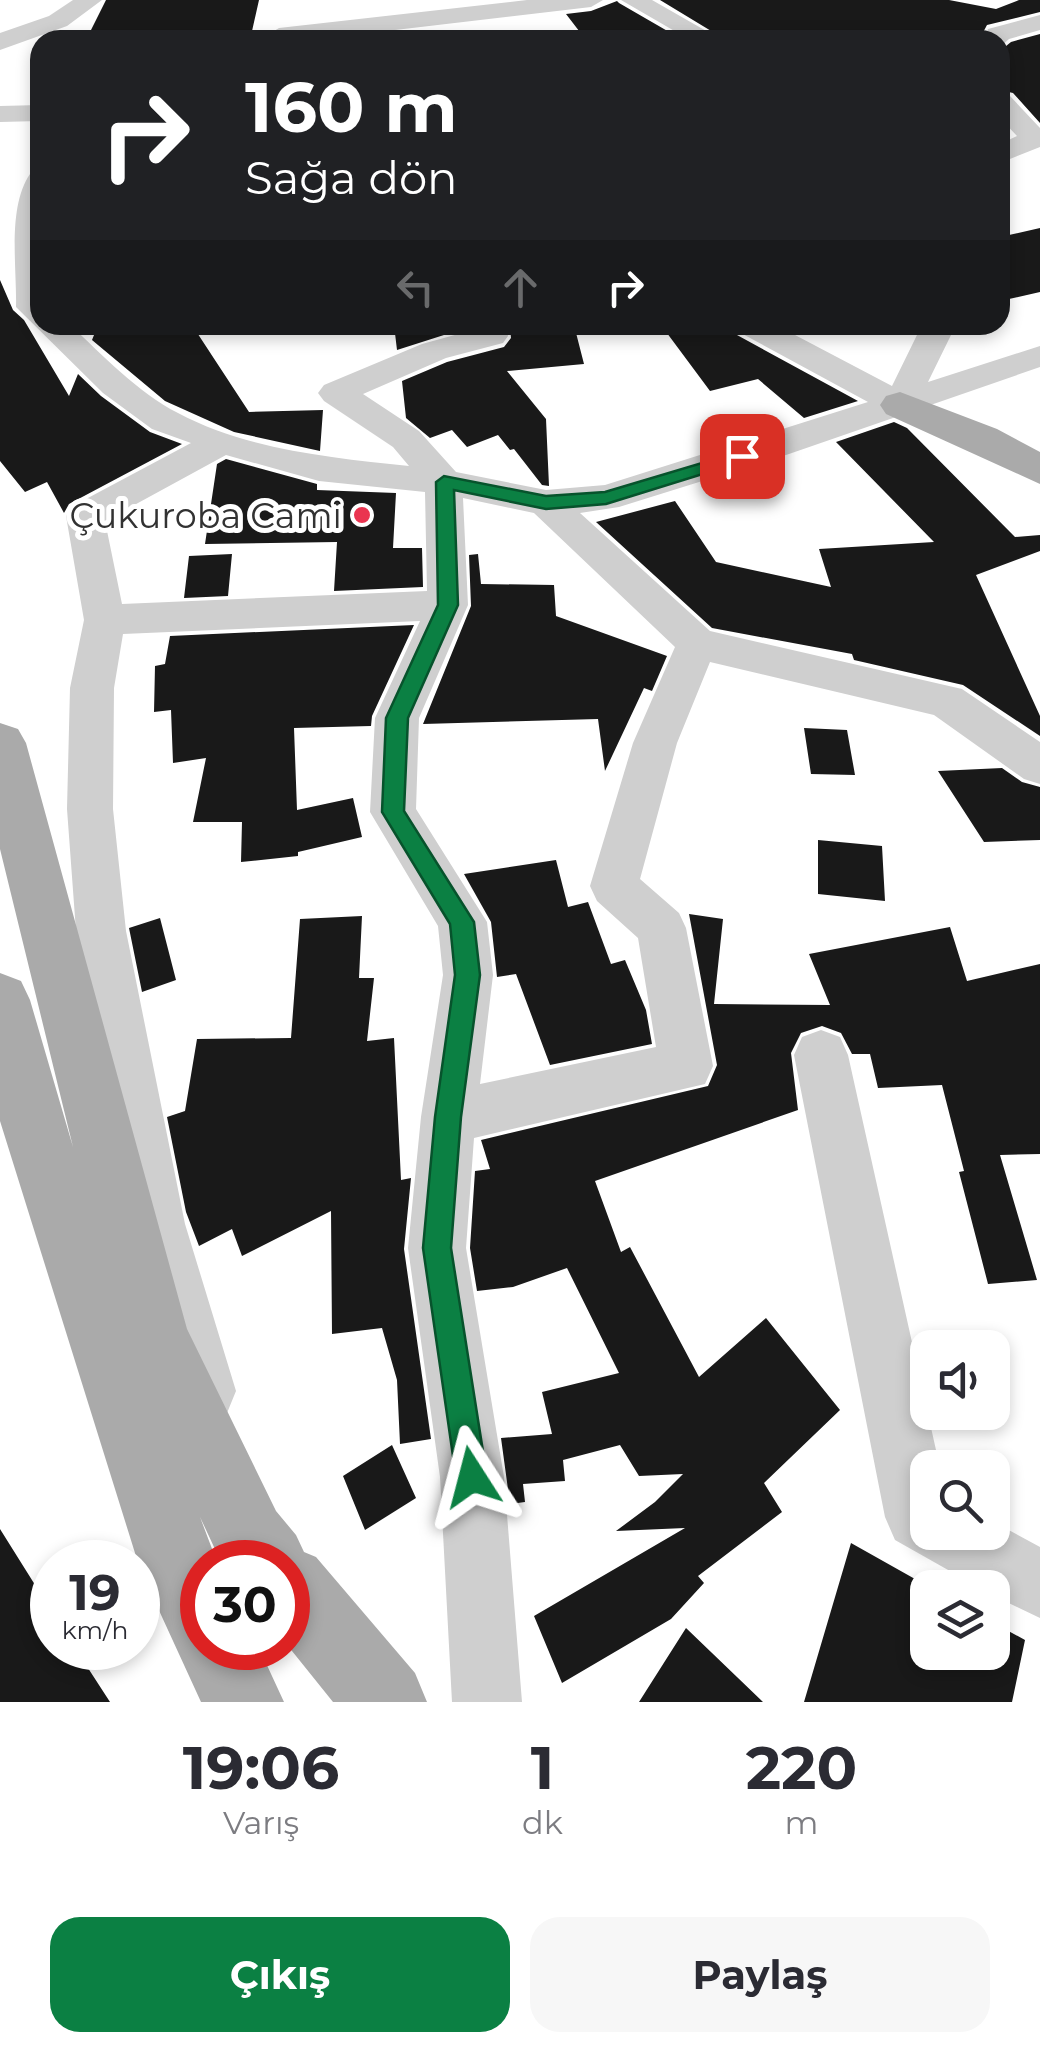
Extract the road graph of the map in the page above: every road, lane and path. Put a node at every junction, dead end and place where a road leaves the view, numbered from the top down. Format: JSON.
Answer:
{"nodes":[{"id":1,"x":590,"y":0,"type":"edge"},
{"id":2,"x":633,"y":0,"type":"edge"},
{"id":3,"x":69,"y":7,"type":"edge"},
{"id":4,"x":1040,"y":22,"type":"edge"},
{"id":5,"x":0,"y":25,"type":"edge"},
{"id":6,"x":287,"y":30,"type":"edge"},
{"id":7,"x":689,"y":30,"type":"edge"},
{"id":8,"x":1010,"y":32,"type":"edge"},
{"id":9,"x":1010,"y":38,"type":"edge"},
{"id":10,"x":1040,"y":40,"type":"edge"},
{"id":11,"x":0,"y":42,"type":"edge"},
{"id":12,"x":1010,"y":113,"type":"edge"},
{"id":13,"x":1010,"y":150,"type":"edge"},
{"id":14,"x":62,"y":335,"type":"edge"},
{"id":15,"x":491,"y":335,"type":"edge"},
{"id":16,"x":770,"y":335,"type":"edge"},
{"id":17,"x":934,"y":335,"type":"edge"},
{"id":18,"x":1040,"y":356,"type":"edge"},
{"id":19,"x":900,"y":405,"type":"junction"},
{"id":20,"x":222,"y":442,"type":"junction"},
{"id":21,"x":1040,"y":470,"type":"edge"},
{"id":22,"x":444,"y":482,"type":"junction"},
{"id":23,"x":546,"y":502,"type":"junction"},
{"id":24,"x":448,"y":605,"type":"junction"},
{"id":25,"x":105,"y":620,"type":"junction"},
{"id":26,"x":697,"y":643,"type":"junction"},
{"id":27,"x":0,"y":743,"type":"edge"},
{"id":28,"x":1040,"y":766,"type":"edge"},
{"id":29,"x":0,"y":1000,"type":"edge"},
{"id":30,"x":821,"y":1055,"type":"dead end"},
{"id":31,"x":448,"y":1117,"type":"junction"},
{"id":32,"x":910,"y":1479,"type":"edge"},
{"id":33,"x":257,"y":1540,"type":"edge"},
{"id":34,"x":261,"y":1540,"type":"edge"},
{"id":35,"x":979,"y":1550,"type":"edge"},
{"id":36,"x":180,"y":1571,"type":"edge"},
{"id":37,"x":1040,"y":1584,"type":"edge"},
{"id":38,"x":310,"y":1612,"type":"edge"},
{"id":39,"x":227,"y":1670,"type":"edge"},
{"id":40,"x":242,"y":1702,"type":"edge"},
{"id":41,"x":386,"y":1702,"type":"edge"},
{"id":42,"x":487,"y":1702,"type":"edge"}],
"edges":[{"from":1,"to":6,"type":"street"},
{"from":2,"to":7,"type":"street"},
{"from":3,"to":5,"type":"street"},
{"from":3,"to":11,"type":"street"},
{"from":4,"to":8,"type":"street"},
{"from":9,"to":10,"type":"street"},
{"from":12,"to":13,"type":"street"},
{"from":14,"to":20,"type":"street"},
{"from":15,"to":22,"type":"street"},
{"from":16,"to":19,"type":"street"},
{"from":17,"to":19,"type":"street"},
{"from":18,"to":19,"type":"street"},
{"from":19,"to":21,"type":"main road"},
{"from":19,"to":23,"type":"street"},
{"from":20,"to":22,"type":"street"},
{"from":20,"to":25,"type":"street"},
{"from":22,"to":23,"type":"street"},
{"from":22,"to":24,"type":"street"},
{"from":23,"to":26,"type":"street"},
{"from":24,"to":25,"type":"street"},
{"from":24,"to":31,"type":"street"},
{"from":25,"to":34,"type":"street"},
{"from":26,"to":28,"type":"street"},
{"from":26,"to":31,"type":"street"},
{"from":27,"to":33,"type":"main road"},
{"from":29,"to":36,"type":"main road"},
{"from":30,"to":32,"type":"street"},
{"from":31,"to":42,"type":"street"},
{"from":35,"to":37,"type":"street"},
{"from":38,"to":41,"type":"main road"},
{"from":39,"to":40,"type":"main road"}]}
